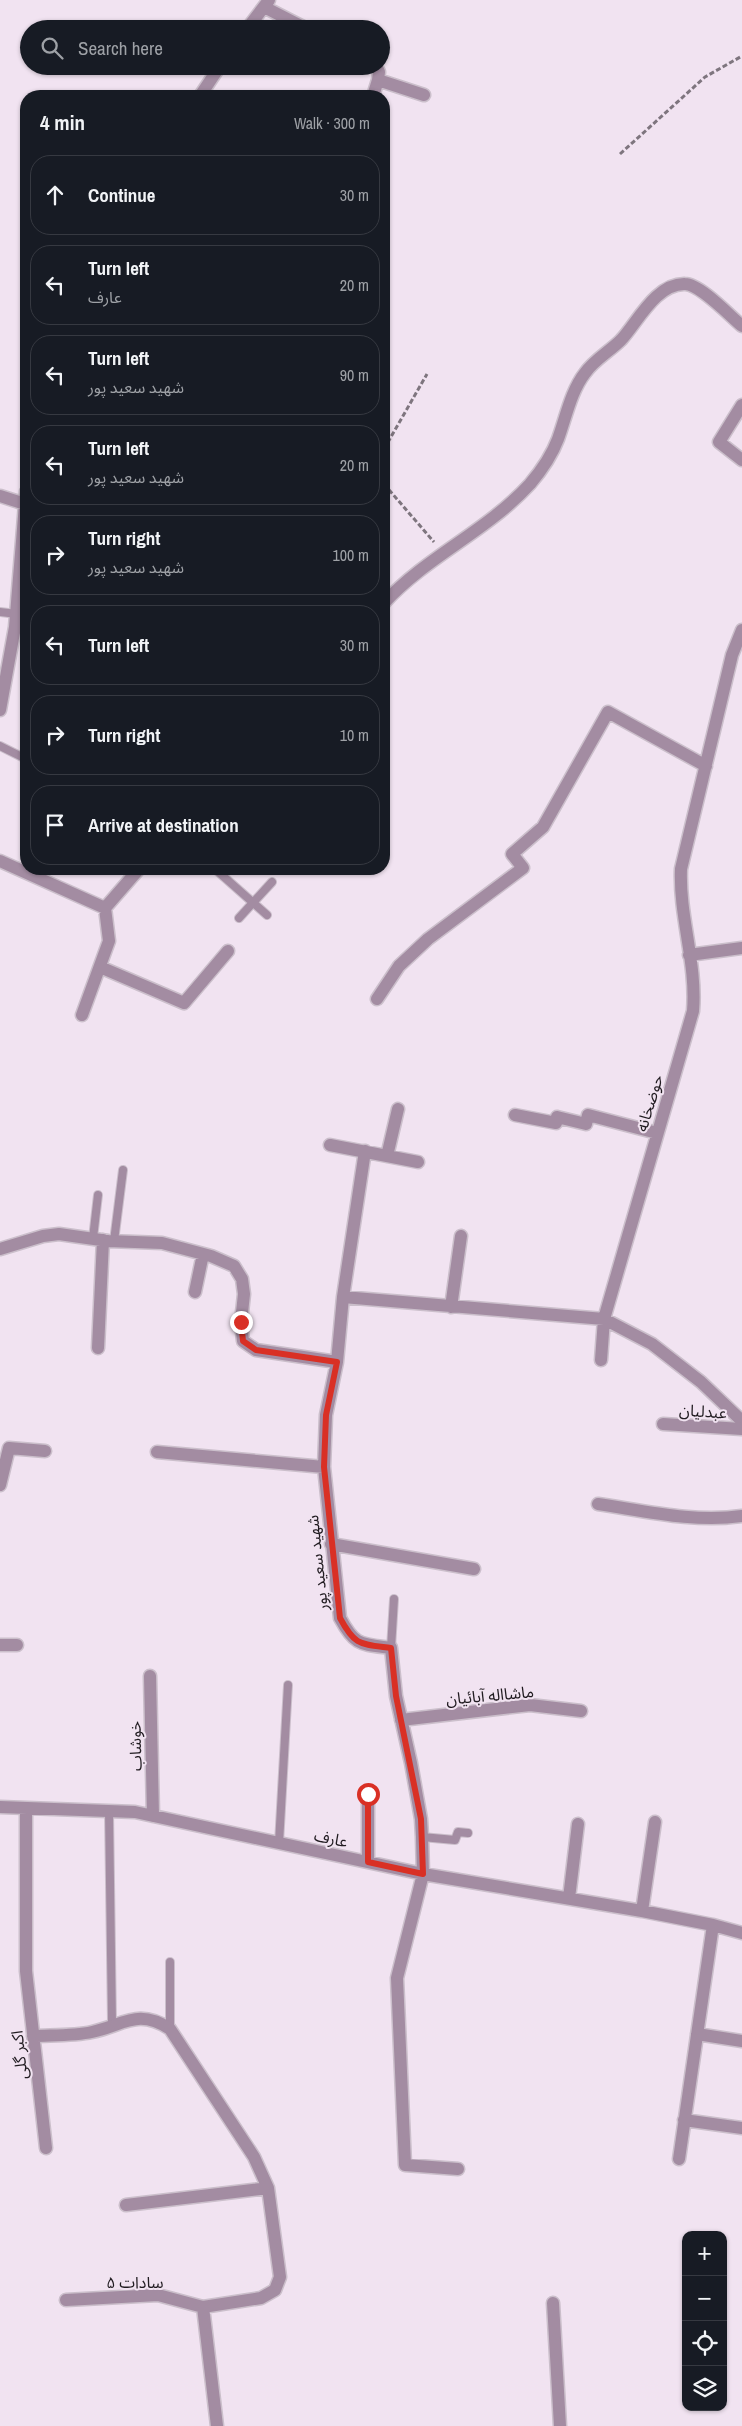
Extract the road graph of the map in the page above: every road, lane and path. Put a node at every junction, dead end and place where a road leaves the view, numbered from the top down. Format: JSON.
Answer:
{"nodes":[{"id":1,"x":266,"y":4,"type":"edge"},
{"id":2,"x":254,"y":20,"type":"edge"},
{"id":3,"x":292,"y":20,"type":"edge"},
{"id":4,"x":742,"y":56,"type":"edge"},
{"id":5,"x":214,"y":75,"type":"edge"},
{"id":6,"x":379,"y":75,"type":"edge"},
{"id":7,"x":378,"y":80,"type":"junction"},
{"id":8,"x":204,"y":90,"type":"edge"},
{"id":9,"x":375,"y":90,"type":"edge"},
{"id":10,"x":424,"y":95,"type":"dead end"},
{"id":11,"x":620,"y":154,"type":"dead end"},
{"id":12,"x":742,"y":326,"type":"edge"},
{"id":13,"x":427,"y":374,"type":"dead end"},
{"id":14,"x":742,"y":405,"type":"edge"},
{"id":15,"x":390,"y":439,"type":"edge"},
{"id":16,"x":742,"y":460,"type":"edge"},
{"id":17,"x":390,"y":491,"type":"edge"},
{"id":18,"x":0,"y":496,"type":"edge"},
{"id":19,"x":20,"y":498,"type":"edge"},
{"id":20,"x":444,"y":554,"type":"junction"},
{"id":21,"x":20,"y":596,"type":"edge"},
{"id":22,"x":390,"y":597,"type":"edge"},
{"id":23,"x":0,"y":612,"type":"edge"},
{"id":24,"x":17,"y":614,"type":"junction"},
{"id":25,"x":742,"y":630,"type":"edge"},
{"id":26,"x":0,"y":710,"type":"edge"},
{"id":27,"x":0,"y":746,"type":"edge"},
{"id":28,"x":20,"y":756,"type":"edge"},
{"id":29,"x":706,"y":766,"type":"junction"},
{"id":30,"x":0,"y":861,"type":"edge"},
{"id":31,"x":20,"y":870,"type":"edge"},
{"id":32,"x":31,"y":875,"type":"edge"},
{"id":33,"x":134,"y":875,"type":"edge"},
{"id":34,"x":222,"y":875,"type":"edge"},
{"id":35,"x":272,"y":882,"type":"dead end"},
{"id":36,"x":253,"y":903,"type":"junction"},
{"id":37,"x":105,"y":908,"type":"junction"},
{"id":38,"x":267,"y":915,"type":"dead end"},
{"id":39,"x":239,"y":918,"type":"dead end"},
{"id":40,"x":742,"y":948,"type":"edge"},
{"id":41,"x":228,"y":951,"type":"dead end"},
{"id":42,"x":689,"y":955,"type":"junction"},
{"id":43,"x":100,"y":967,"type":"junction"},
{"id":44,"x":377,"y":999,"type":"dead end"},
{"id":45,"x":82,"y":1015,"type":"dead end"},
{"id":46,"x":398,"y":1109,"type":"dead end"},
{"id":47,"x":515,"y":1115,"type":"dead end"},
{"id":48,"x":657,"y":1133,"type":"junction"},
{"id":49,"x":330,"y":1145,"type":"dead end"},
{"id":50,"x":365,"y":1152,"type":"junction"},
{"id":51,"x":387,"y":1156,"type":"junction"},
{"id":52,"x":418,"y":1162,"type":"dead end"},
{"id":53,"x":123,"y":1170,"type":"dead end"},
{"id":54,"x":98,"y":1195,"type":"dead end"},
{"id":55,"x":461,"y":1236,"type":"dead end"},
{"id":56,"x":103,"y":1240,"type":"junction"},
{"id":57,"x":0,"y":1250,"type":"edge"},
{"id":58,"x":203,"y":1254,"type":"junction"},
{"id":59,"x":195,"y":1292,"type":"dead end"},
{"id":60,"x":343,"y":1297,"type":"junction"},
{"id":61,"x":451,"y":1307,"type":"junction"},
{"id":62,"x":604,"y":1319,"type":"junction"},
{"id":63,"x":98,"y":1348,"type":"dead end"},
{"id":64,"x":600,"y":1360,"type":"dead end"},
{"id":65,"x":337,"y":1362,"type":"junction"},
{"id":66,"x":742,"y":1421,"type":"edge"},
{"id":67,"x":663,"y":1424,"type":"dead end"},
{"id":68,"x":742,"y":1429,"type":"edge"},
{"id":69,"x":45,"y":1451,"type":"dead end"},
{"id":70,"x":157,"y":1452,"type":"dead end"},
{"id":71,"x":324,"y":1467,"type":"junction"},
{"id":72,"x":0,"y":1484,"type":"edge"},
{"id":73,"x":598,"y":1504,"type":"dead end"},
{"id":74,"x":742,"y":1516,"type":"edge"},
{"id":75,"x":331,"y":1544,"type":"junction"},
{"id":76,"x":474,"y":1569,"type":"dead end"},
{"id":77,"x":394,"y":1599,"type":"dead end"},
{"id":78,"x":0,"y":1645,"type":"edge"},
{"id":79,"x":16,"y":1645,"type":"dead end"},
{"id":80,"x":391,"y":1648,"type":"junction"},
{"id":81,"x":150,"y":1676,"type":"dead end"},
{"id":82,"x":288,"y":1685,"type":"dead end"},
{"id":83,"x":581,"y":1711,"type":"dead end"},
{"id":84,"x":401,"y":1720,"type":"junction"},
{"id":85,"x":368,"y":1794,"type":"dead end"},
{"id":86,"x":0,"y":1807,"type":"edge"},
{"id":87,"x":26,"y":1808,"type":"junction"},
{"id":88,"x":109,"y":1811,"type":"junction"},
{"id":89,"x":153,"y":1816,"type":"junction"},
{"id":90,"x":655,"y":1822,"type":"dead end"},
{"id":91,"x":578,"y":1824,"type":"dead end"},
{"id":92,"x":468,"y":1833,"type":"dead end"},
{"id":93,"x":422,"y":1837,"type":"junction"},
{"id":94,"x":279,"y":1843,"type":"junction"},
{"id":95,"x":368,"y":1862,"type":"junction"},
{"id":96,"x":423,"y":1874,"type":"junction"},
{"id":97,"x":569,"y":1898,"type":"junction"},
{"id":98,"x":642,"y":1911,"type":"junction"},
{"id":99,"x":713,"y":1925,"type":"junction"},
{"id":100,"x":742,"y":1933,"type":"edge"},
{"id":101,"x":170,"y":1962,"type":"dead end"},
{"id":102,"x":112,"y":2024,"type":"junction"},
{"id":103,"x":170,"y":2028,"type":"junction"},
{"id":104,"x":697,"y":2034,"type":"junction"},
{"id":105,"x":33,"y":2036,"type":"junction"},
{"id":106,"x":742,"y":2041,"type":"edge"},
{"id":107,"x":684,"y":2120,"type":"junction"},
{"id":108,"x":742,"y":2128,"type":"edge"},
{"id":109,"x":46,"y":2148,"type":"dead end"},
{"id":110,"x":679,"y":2159,"type":"dead end"},
{"id":111,"x":458,"y":2169,"type":"dead end"},
{"id":112,"x":268,"y":2188,"type":"junction"},
{"id":113,"x":126,"y":2205,"type":"dead end"},
{"id":114,"x":66,"y":2300,"type":"dead end"},
{"id":115,"x":553,"y":2303,"type":"dead end"},
{"id":116,"x":203,"y":2307,"type":"junction"},
{"id":117,"x":217,"y":2426,"type":"edge"},
{"id":118,"x":560,"y":2426,"type":"edge"}],
"edges":[{"from":1,"to":2,"type":"street"},
{"from":1,"to":3,"type":"street"},
{"from":4,"to":11,"type":"path"},
{"from":5,"to":8,"type":"street"},
{"from":6,"to":7,"type":"street"},
{"from":7,"to":9,"type":"street"},
{"from":7,"to":10,"type":"street"},
{"from":12,"to":20,"type":"street"},
{"from":13,"to":15,"type":"path"},
{"from":14,"to":16,"type":"street"},
{"from":17,"to":20,"type":"path"},
{"from":18,"to":19,"type":"street"},
{"from":20,"to":22,"type":"street"},
{"from":21,"to":24,"type":"street"},
{"from":23,"to":24,"type":"lane"},
{"from":24,"to":26,"type":"street"},
{"from":25,"to":29,"type":"street","name":"حوضخانه"},
{"from":27,"to":28,"type":"lane"},
{"from":29,"to":42,"type":"street","name":"حوضخانه"},
{"from":29,"to":44,"type":"street"},
{"from":30,"to":31,"type":"street"},
{"from":32,"to":37,"type":"street"},
{"from":33,"to":37,"type":"street"},
{"from":34,"to":36,"type":"lane"},
{"from":35,"to":36,"type":"lane"},
{"from":36,"to":38,"type":"lane"},
{"from":36,"to":39,"type":"lane"},
{"from":37,"to":43,"type":"street"},
{"from":40,"to":42,"type":"street"},
{"from":41,"to":43,"type":"street"},
{"from":42,"to":48,"type":"street","name":"حوضخانه"},
{"from":43,"to":45,"type":"street"},
{"from":46,"to":51,"type":"street"},
{"from":47,"to":48,"type":"street"},
{"from":48,"to":62,"type":"street","name":"حوضخانه"},
{"from":49,"to":50,"type":"street"},
{"from":50,"to":51,"type":"street"},
{"from":50,"to":60,"type":"street","name":"شهید سعید پور"},
{"from":51,"to":52,"type":"street"},
{"from":53,"to":56,"type":"lane"},
{"from":54,"to":56,"type":"lane"},
{"from":55,"to":61,"type":"street"},
{"from":56,"to":57,"type":"street"},
{"from":56,"to":58,"type":"street"},
{"from":56,"to":63,"type":"street"},
{"from":58,"to":59,"type":"street"},
{"from":58,"to":65,"type":"street"},
{"from":60,"to":61,"type":"street"},
{"from":60,"to":65,"type":"street","name":"شهید سعید پور"},
{"from":61,"to":62,"type":"street"},
{"from":62,"to":64,"type":"street","name":"حوضخانه"},
{"from":62,"to":66,"type":"street"},
{"from":65,"to":71,"type":"street","name":"شهید سعید پور"},
{"from":67,"to":68,"type":"street","name":"عبدلیان"},
{"from":69,"to":72,"type":"street"},
{"from":70,"to":71,"type":"street"},
{"from":71,"to":75,"type":"street","name":"شهید سعید پور"},
{"from":73,"to":74,"type":"street"},
{"from":75,"to":76,"type":"street"},
{"from":75,"to":80,"type":"street","name":"شهید سعید پور"},
{"from":77,"to":80,"type":"lane"},
{"from":78,"to":79,"type":"street"},
{"from":80,"to":84,"type":"street"},
{"from":81,"to":89,"type":"street","name":"خوشاب"},
{"from":82,"to":94,"type":"lane"},
{"from":83,"to":84,"type":"street","name":"ماشااله آبائیان"},
{"from":84,"to":93,"type":"street"},
{"from":85,"to":95,"type":"street"},
{"from":86,"to":87,"type":"street","name":"عارف"},
{"from":87,"to":88,"type":"street","name":"عارف"},
{"from":87,"to":105,"type":"street","name":"اکبر گلی"},
{"from":88,"to":89,"type":"street","name":"عارف"},
{"from":88,"to":102,"type":"lane"},
{"from":89,"to":94,"type":"street","name":"عارف"},
{"from":90,"to":98,"type":"street"},
{"from":91,"to":97,"type":"street"},
{"from":92,"to":93,"type":"lane"},
{"from":93,"to":96,"type":"street"},
{"from":94,"to":95,"type":"street","name":"عارف"},
{"from":95,"to":96,"type":"street","name":"عارف"},
{"from":96,"to":97,"type":"street","name":"عارف"},
{"from":96,"to":111,"type":"street"},
{"from":97,"to":98,"type":"street","name":"عارف"},
{"from":98,"to":99,"type":"street","name":"عارف"},
{"from":99,"to":100,"type":"street","name":"عارف"},
{"from":99,"to":104,"type":"street"},
{"from":101,"to":103,"type":"lane"},
{"from":102,"to":103,"type":"street"},
{"from":102,"to":105,"type":"street"},
{"from":103,"to":112,"type":"street"},
{"from":104,"to":106,"type":"street"},
{"from":104,"to":107,"type":"street"},
{"from":105,"to":109,"type":"street","name":"اکبر گلی"},
{"from":107,"to":108,"type":"street"},
{"from":107,"to":110,"type":"street"},
{"from":112,"to":113,"type":"street"},
{"from":112,"to":116,"type":"street"},
{"from":114,"to":116,"type":"street","name":"سادات ۵"},
{"from":115,"to":118,"type":"street"},
{"from":116,"to":117,"type":"street"}]}
